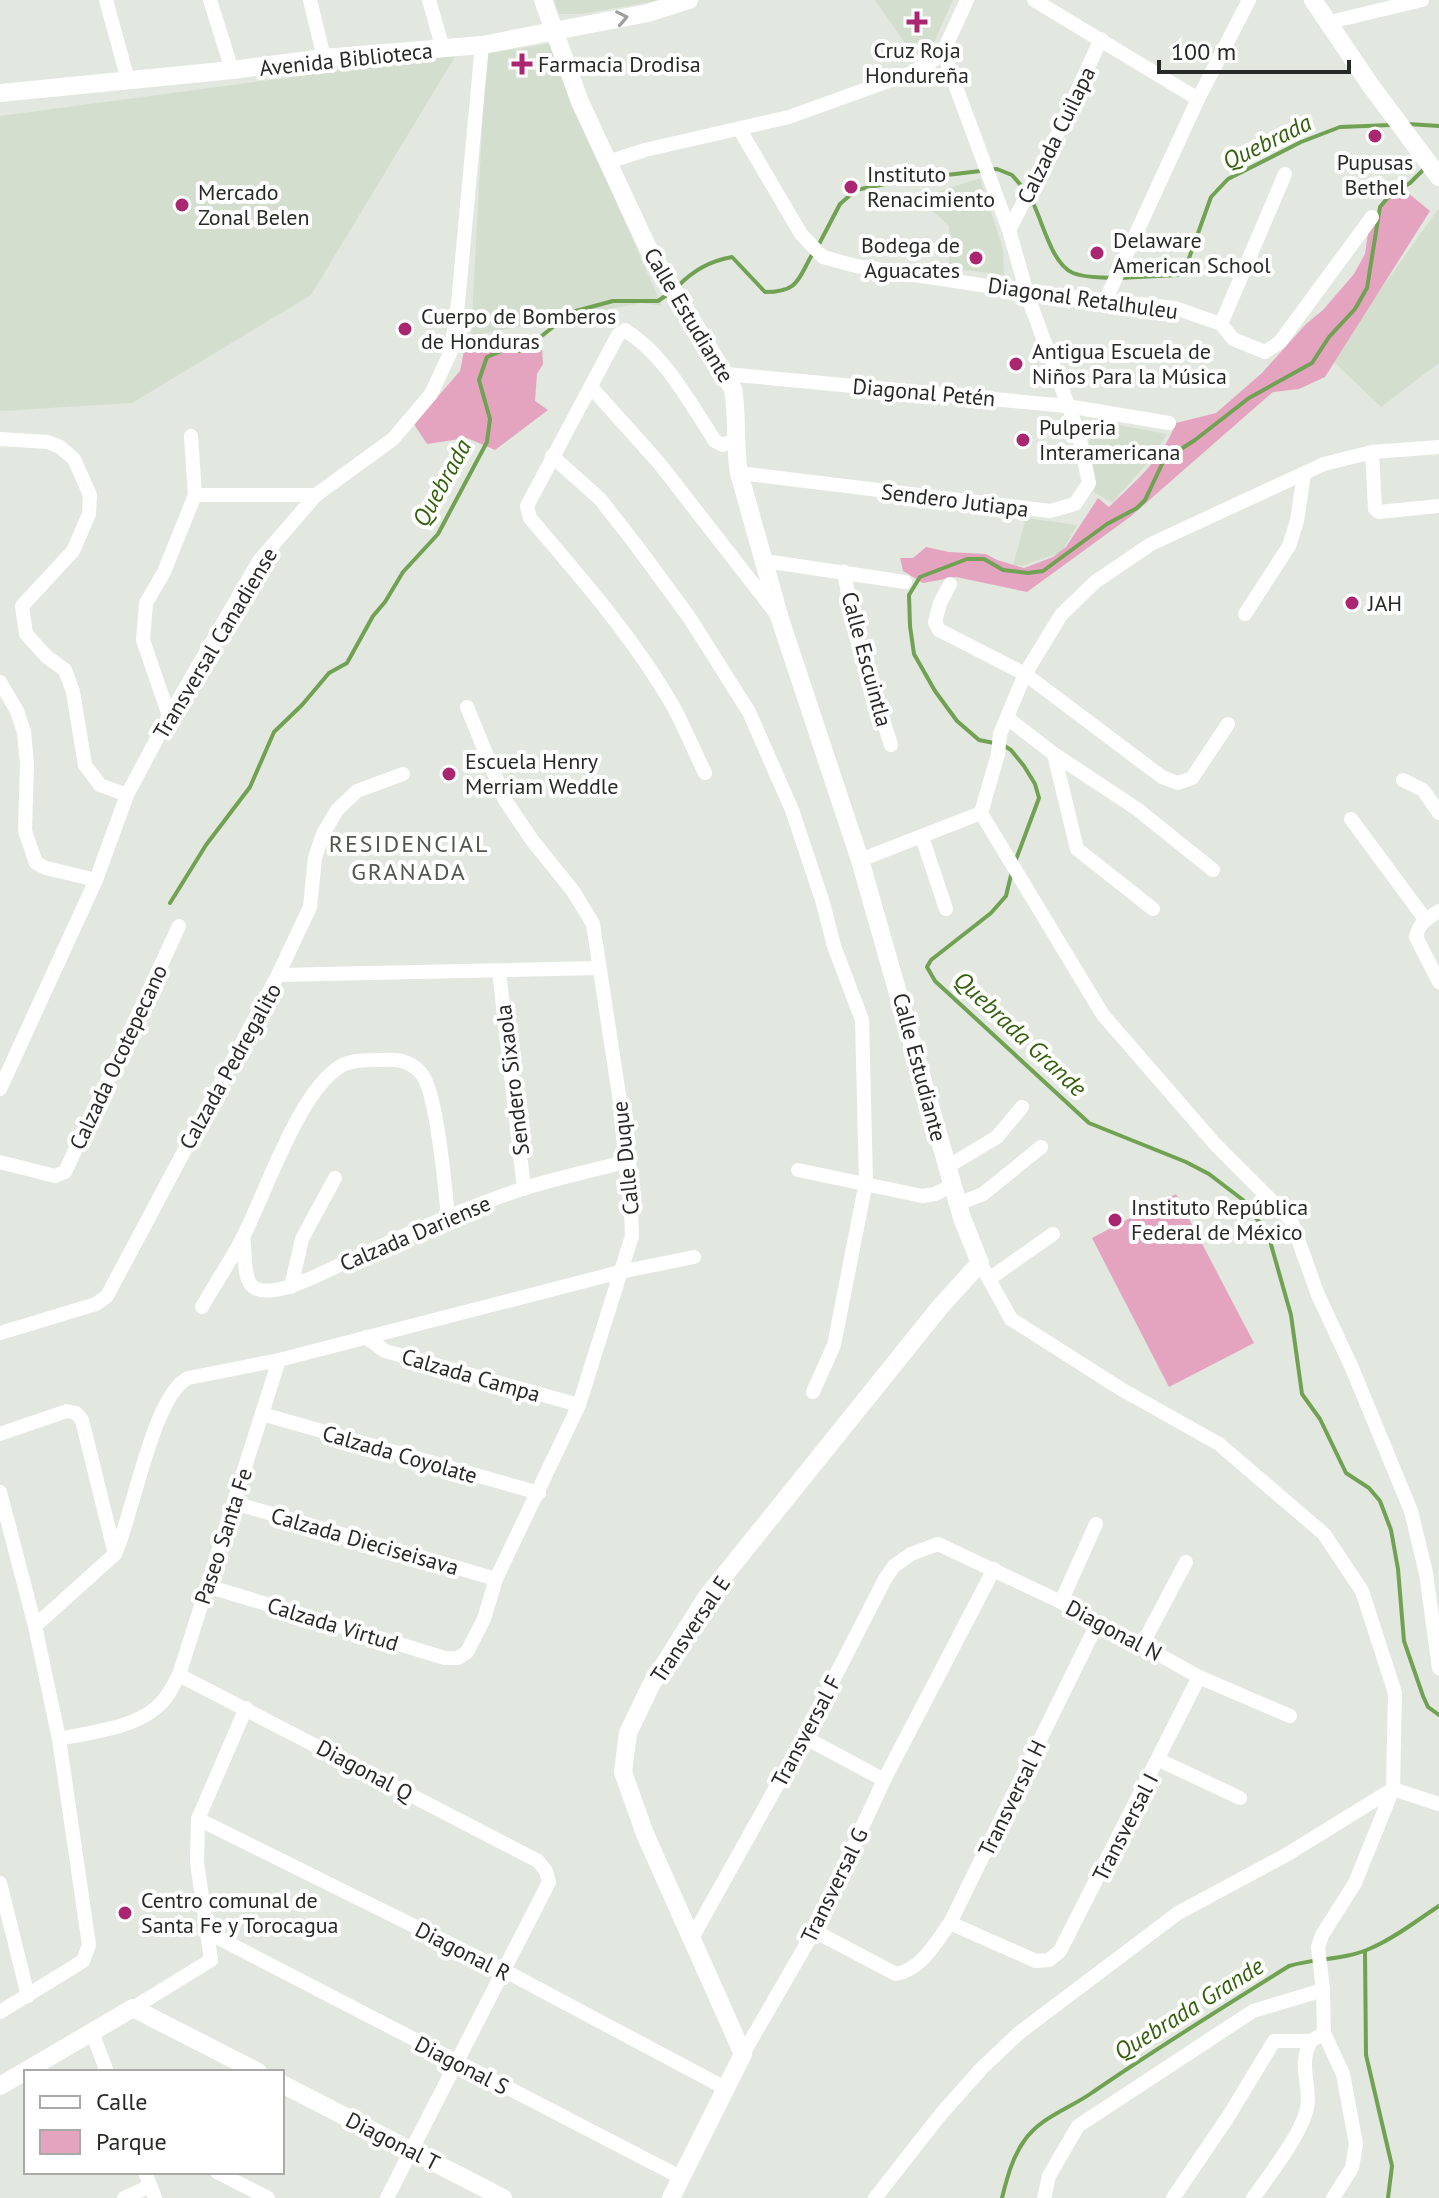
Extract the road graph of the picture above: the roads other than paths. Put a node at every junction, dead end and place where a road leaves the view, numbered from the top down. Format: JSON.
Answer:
{"nodes":[{"id":1,"x":106,"y":0,"type":"edge"},
{"id":2,"x":210,"y":0,"type":"edge"},
{"id":3,"x":310,"y":0,"type":"edge"},
{"id":4,"x":429,"y":0,"type":"edge"},
{"id":5,"x":543,"y":0,"type":"edge"},
{"id":6,"x":689,"y":0,"type":"edge"},
{"id":7,"x":967,"y":0,"type":"edge"},
{"id":8,"x":1034,"y":0,"type":"edge"},
{"id":9,"x":1249,"y":0,"type":"edge"},
{"id":10,"x":1313,"y":0,"type":"edge"},
{"id":11,"x":1422,"y":0,"type":"edge"},
{"id":12,"x":1330,"y":22,"type":"junction"},
{"id":13,"x":554,"y":32,"type":"junction"},
{"id":14,"x":1101,"y":39,"type":"junction"},
{"id":15,"x":482,"y":45,"type":"junction"},
{"id":16,"x":443,"y":49,"type":"junction"},
{"id":17,"x":943,"y":52,"type":"junction"},
{"id":18,"x":324,"y":58,"type":"junction"},
{"id":19,"x":232,"y":70,"type":"junction"},
{"id":20,"x":128,"y":80,"type":"junction"},
{"id":21,"x":0,"y":93,"type":"edge"},
{"id":22,"x":1198,"y":99,"type":"junction"},
{"id":23,"x":740,"y":130,"type":"junction"},
{"id":24,"x":608,"y":162,"type":"junction"},
{"id":25,"x":1285,"y":174,"type":"dead end"},
{"id":26,"x":1438,"y":184,"type":"edge"},
{"id":27,"x":1372,"y":217,"type":"dead end"},
{"id":28,"x":1009,"y":230,"type":"junction"},
{"id":29,"x":1027,"y":292,"type":"junction"},
{"id":30,"x":1106,"y":299,"type":"junction"},
{"id":31,"x":1221,"y":324,"type":"junction"},
{"id":32,"x":726,"y":374,"type":"junction"},
{"id":33,"x":591,"y":387,"type":"junction"},
{"id":34,"x":1067,"y":406,"type":"junction"},
{"id":35,"x":1169,"y":423,"type":"dead end"},
{"id":36,"x":191,"y":436,"type":"dead end"},
{"id":37,"x":0,"y":439,"type":"edge"},
{"id":38,"x":736,"y":439,"type":"junction"},
{"id":39,"x":1439,"y":447,"type":"edge"},
{"id":40,"x":1372,"y":452,"type":"junction"},
{"id":41,"x":552,"y":456,"type":"junction"},
{"id":42,"x":739,"y":473,"type":"junction"},
{"id":43,"x":1304,"y":474,"type":"junction"},
{"id":44,"x":195,"y":495,"type":"junction"},
{"id":45,"x":316,"y":495,"type":"junction"},
{"id":46,"x":1439,"y":506,"type":"edge"},
{"id":47,"x":765,"y":561,"type":"junction"},
{"id":48,"x":844,"y":572,"type":"junction"},
{"id":49,"x":905,"y":582,"type":"dead end"},
{"id":50,"x":950,"y":584,"type":"dead end"},
{"id":51,"x":1245,"y":614,"type":"dead end"},
{"id":52,"x":780,"y":619,"type":"junction"},
{"id":53,"x":1025,"y":674,"type":"junction"},
{"id":54,"x":0,"y":682,"type":"edge"},
{"id":55,"x":467,"y":707,"type":"dead end"},
{"id":56,"x":169,"y":716,"type":"junction"},
{"id":57,"x":1007,"y":718,"type":"junction"},
{"id":58,"x":1228,"y":724,"type":"dead end"},
{"id":59,"x":891,"y":745,"type":"dead end"},
{"id":60,"x":1054,"y":754,"type":"junction"},
{"id":61,"x":705,"y":773,"type":"dead end"},
{"id":62,"x":403,"y":774,"type":"dead end"},
{"id":63,"x":1403,"y":780,"type":"dead end"},
{"id":64,"x":127,"y":795,"type":"junction"},
{"id":65,"x":981,"y":813,"type":"junction"},
{"id":66,"x":1439,"y":813,"type":"edge"},
{"id":67,"x":1351,"y":819,"type":"dead end"},
{"id":68,"x":922,"y":837,"type":"junction"},
{"id":69,"x":860,"y":860,"type":"junction"},
{"id":70,"x":1213,"y":870,"type":"dead end"},
{"id":71,"x":96,"y":880,"type":"junction"},
{"id":72,"x":946,"y":909,"type":"dead end"},
{"id":73,"x":1153,"y":909,"type":"dead end"},
{"id":74,"x":1439,"y":911,"type":"edge"},
{"id":75,"x":1425,"y":919,"type":"junction"},
{"id":76,"x":179,"y":926,"type":"dead end"},
{"id":77,"x":599,"y":968,"type":"junction"},
{"id":78,"x":499,"y":971,"type":"junction"},
{"id":79,"x":278,"y":975,"type":"junction"},
{"id":80,"x":1439,"y":982,"type":"edge"},
{"id":81,"x":0,"y":1089,"type":"edge"},
{"id":82,"x":1022,"y":1107,"type":"dead end"},
{"id":83,"x":1041,"y":1147,"type":"dead end"},
{"id":84,"x":629,"y":1161,"type":"junction"},
{"id":85,"x":0,"y":1162,"type":"edge"},
{"id":86,"x":798,"y":1170,"type":"dead end"},
{"id":87,"x":950,"y":1176,"type":"junction"},
{"id":88,"x":335,"y":1178,"type":"dead end"},
{"id":89,"x":866,"y":1182,"type":"junction"},
{"id":90,"x":524,"y":1189,"type":"junction"},
{"id":91,"x":958,"y":1204,"type":"junction"},
{"id":92,"x":448,"y":1216,"type":"junction"},
{"id":93,"x":1053,"y":1234,"type":"dead end"},
{"id":94,"x":243,"y":1237,"type":"junction"},
{"id":95,"x":694,"y":1257,"type":"dead end"},
{"id":96,"x":984,"y":1271,"type":"junction"},
{"id":97,"x":620,"y":1272,"type":"junction"},
{"id":98,"x":291,"y":1287,"type":"junction"},
{"id":99,"x":202,"y":1307,"type":"dead end"},
{"id":100,"x":0,"y":1333,"type":"edge"},
{"id":101,"x":366,"y":1337,"type":"junction"},
{"id":102,"x":279,"y":1360,"type":"junction"},
{"id":103,"x":813,"y":1392,"type":"dead end"},
{"id":104,"x":579,"y":1405,"type":"junction"},
{"id":105,"x":262,"y":1414,"type":"junction"},
{"id":106,"x":0,"y":1434,"type":"edge"},
{"id":107,"x":0,"y":1492,"type":"edge"},
{"id":108,"x":539,"y":1493,"type":"junction"},
{"id":109,"x":234,"y":1503,"type":"junction"},
{"id":110,"x":1096,"y":1524,"type":"dead end"},
{"id":111,"x":938,"y":1544,"type":"joint"},
{"id":112,"x":115,"y":1554,"type":"junction"},
{"id":113,"x":1186,"y":1562,"type":"dead end"},
{"id":114,"x":994,"y":1569,"type":"junction"},
{"id":115,"x":496,"y":1579,"type":"junction"},
{"id":116,"x":207,"y":1586,"type":"junction"},
{"id":117,"x":1061,"y":1602,"type":"junction"},
{"id":118,"x":35,"y":1626,"type":"junction"},
{"id":119,"x":1096,"y":1626,"type":"junction"},
{"id":120,"x":1142,"y":1645,"type":"junction"},
{"id":121,"x":458,"y":1658,"type":"joint"},
{"id":122,"x":1439,"y":1668,"type":"edge"},
{"id":123,"x":179,"y":1675,"type":"junction"},
{"id":124,"x":1199,"y":1677,"type":"junction"},
{"id":125,"x":246,"y":1708,"type":"junction"},
{"id":126,"x":1290,"y":1716,"type":"dead end"},
{"id":127,"x":804,"y":1737,"type":"junction"},
{"id":128,"x":59,"y":1739,"type":"junction"},
{"id":129,"x":1159,"y":1760,"type":"junction"},
{"id":130,"x":884,"y":1780,"type":"junction"},
{"id":131,"x":1393,"y":1789,"type":"junction"},
{"id":132,"x":1240,"y":1798,"type":"dead end"},
{"id":133,"x":1439,"y":1804,"type":"edge"},
{"id":134,"x":198,"y":1819,"type":"junction"},
{"id":135,"x":0,"y":1883,"type":"edge"},
{"id":136,"x":950,"y":1923,"type":"junction"},
{"id":137,"x":814,"y":1931,"type":"junction"},
{"id":138,"x":209,"y":1933,"type":"junction"},
{"id":139,"x":692,"y":1938,"type":"junction"},
{"id":140,"x":243,"y":1950,"type":"junction"},
{"id":141,"x":211,"y":1960,"type":"junction"},
{"id":142,"x":505,"y":1971,"type":"junction"},
{"id":143,"x":1323,"y":1990,"type":"junction"},
{"id":144,"x":28,"y":1996,"type":"junction"},
{"id":145,"x":133,"y":2008,"type":"junction"},
{"id":146,"x":0,"y":2012,"type":"edge"},
{"id":147,"x":92,"y":2032,"type":"junction"},
{"id":148,"x":1318,"y":2037,"type":"junction"},
{"id":149,"x":743,"y":2054,"type":"junction"},
{"id":150,"x":457,"y":2062,"type":"junction"},
{"id":151,"x":27,"y":2070,"type":"edge"},
{"id":152,"x":106,"y":2070,"type":"edge"},
{"id":153,"x":254,"y":2070,"type":"edge"},
{"id":154,"x":24,"y":2072,"type":"edge"},
{"id":155,"x":284,"y":2085,"type":"edge"},
{"id":156,"x":0,"y":2086,"type":"edge"},
{"id":157,"x":725,"y":2088,"type":"junction"},
{"id":158,"x":411,"y":2150,"type":"junction"},
{"id":159,"x":221,"y":2174,"type":"edge"},
{"id":160,"x":682,"y":2178,"type":"junction"},
{"id":161,"x":150,"y":2185,"type":"edge"},
{"id":162,"x":124,"y":2198,"type":"edge"},
{"id":163,"x":268,"y":2198,"type":"edge"},
{"id":164,"x":387,"y":2198,"type":"edge"},
{"id":165,"x":503,"y":2198,"type":"edge"},
{"id":166,"x":671,"y":2198,"type":"edge"},
{"id":167,"x":875,"y":2198,"type":"edge"},
{"id":168,"x":1044,"y":2198,"type":"edge"},
{"id":169,"x":1173,"y":2198,"type":"edge"},
{"id":170,"x":1253,"y":2198,"type":"edge"},
{"id":171,"x":1333,"y":2198,"type":"edge"}],
"edges":[{"from":1,"to":20,"type":"street"},
{"from":2,"to":19,"type":"street"},
{"from":3,"to":18,"type":"street"},
{"from":4,"to":16,"type":"street"},
{"from":5,"to":13,"type":"street","name":"Calle Estudiante"},
{"from":13,"to":6,"type":"street","name":"Avenida Biblioteca","one_way":true},
{"from":7,"to":17,"type":"street"},
{"from":8,"to":14,"type":"street"},
{"from":9,"to":22,"type":"street"},
{"from":10,"to":12,"type":"street"},
{"from":11,"to":12,"type":"street"},
{"from":12,"to":26,"type":"street"},
{"from":13,"to":15,"type":"street","name":"Avenida Biblioteca"},
{"from":13,"to":24,"type":"street","name":"Calle Estudiante"},
{"from":14,"to":22,"type":"street"},
{"from":14,"to":28,"type":"street","name":"Calzada Cuilapa"},
{"from":15,"to":16,"type":"street","name":"Avenida Biblioteca"},
{"from":15,"to":45,"type":"street","name":"Transversal Canadiense"},
{"from":16,"to":18,"type":"street","name":"Avenida Biblioteca"},
{"from":17,"to":23,"type":"street"},
{"from":17,"to":28,"type":"street","name":"Sendero Jutiapa"},
{"from":18,"to":19,"type":"street","name":"Avenida Biblioteca"},
{"from":19,"to":20,"type":"street","name":"Avenida Biblioteca"},
{"from":20,"to":21,"type":"street","name":"Avenida Biblioteca"},
{"from":22,"to":30,"type":"street"},
{"from":23,"to":24,"type":"street"},
{"from":23,"to":29,"type":"street","name":"Diagonal Retalhuleu"},
{"from":24,"to":32,"type":"street","name":"Calle Estudiante"},
{"from":25,"to":31,"type":"street"},
{"from":27,"to":31,"type":"street","name":"Diagonal Retalhuleu"},
{"from":28,"to":29,"type":"street","name":"Sendero Jutiapa"},
{"from":29,"to":30,"type":"street","name":"Diagonal Retalhuleu"},
{"from":29,"to":34,"type":"street","name":"Sendero Jutiapa"},
{"from":30,"to":31,"type":"street","name":"Diagonal Retalhuleu"},
{"from":32,"to":34,"type":"street","name":"Diagonal Petén"},
{"from":32,"to":38,"type":"street","name":"Calle Estudiante"},
{"from":33,"to":38,"type":"street"},
{"from":33,"to":41,"type":"street"},
{"from":33,"to":52,"type":"street"},
{"from":34,"to":35,"type":"street","name":"Diagonal Petén"},
{"from":34,"to":42,"type":"street","name":"Sendero Jutiapa"},
{"from":36,"to":44,"type":"street"},
{"from":37,"to":64,"type":"street"},
{"from":38,"to":42,"type":"street","name":"Calle Estudiante"},
{"from":39,"to":40,"type":"street"},
{"from":40,"to":43,"type":"street"},
{"from":40,"to":46,"type":"street"},
{"from":41,"to":61,"type":"street"},
{"from":41,"to":89,"type":"street"},
{"from":42,"to":47,"type":"street","name":"Calle Estudiante"},
{"from":43,"to":51,"type":"street"},
{"from":43,"to":53,"type":"street"},
{"from":44,"to":45,"type":"street"},
{"from":44,"to":56,"type":"street"},
{"from":45,"to":56,"type":"street","name":"Transversal Canadiense"},
{"from":47,"to":48,"type":"street"},
{"from":47,"to":52,"type":"street","name":"Calle Estudiante"},
{"from":48,"to":49,"type":"street"},
{"from":48,"to":59,"type":"street","name":"Calle Escuintla"},
{"from":50,"to":53,"type":"street"},
{"from":52,"to":69,"type":"street","name":"Calle Estudiante"},
{"from":53,"to":57,"type":"street"},
{"from":53,"to":58,"type":"street"},
{"from":54,"to":71,"type":"street"},
{"from":55,"to":77,"type":"street","name":"Calle Duque"},
{"from":56,"to":64,"type":"street","name":"Transversal Canadiense"},
{"from":57,"to":60,"type":"street"},
{"from":57,"to":65,"type":"street"},
{"from":60,"to":70,"type":"street"},
{"from":60,"to":73,"type":"street"},
{"from":62,"to":79,"type":"street"},
{"from":63,"to":66,"type":"street"},
{"from":64,"to":71,"type":"street","name":"Transversal Canadiense"},
{"from":65,"to":68,"type":"street"},
{"from":65,"to":122,"type":"street"},
{"from":67,"to":75,"type":"street"},
{"from":68,"to":69,"type":"street"},
{"from":68,"to":72,"type":"street"},
{"from":69,"to":87,"type":"street","name":"Calle Estudiante"},
{"from":71,"to":81,"type":"street","name":"Transversal Canadiense"},
{"from":74,"to":75,"type":"street"},
{"from":75,"to":80,"type":"street"},
{"from":76,"to":85,"type":"street","name":"Calzada Ocotepecano"},
{"from":77,"to":78,"type":"street","name":"Calzada Pedregalito"},
{"from":77,"to":84,"type":"street","name":"Calle Duque"},
{"from":78,"to":79,"type":"street","name":"Calzada Pedregalito"},
{"from":78,"to":90,"type":"street","name":"Sendero Sixaola"},
{"from":79,"to":100,"type":"street","name":"Calzada Pedregalito"},
{"from":82,"to":87,"type":"street"},
{"from":83,"to":91,"type":"street"},
{"from":84,"to":90,"type":"street","name":"Calzada Dariense"},
{"from":84,"to":97,"type":"street","name":"Calle Duque"},
{"from":86,"to":89,"type":"street"},
{"from":87,"to":89,"type":"street"},
{"from":87,"to":91,"type":"street","name":"Calle Estudiante"},
{"from":88,"to":98,"type":"street"},
{"from":89,"to":103,"type":"street"},
{"from":90,"to":92,"type":"street","name":"Calzada Dariense"},
{"from":91,"to":96,"type":"street","name":"Calle Estudiante"},
{"from":92,"to":94,"type":"street"},
{"from":92,"to":98,"type":"street","name":"Calzada Dariense"},
{"from":93,"to":96,"type":"street"},
{"from":94,"to":98,"type":"street","name":"Calzada Dariense"},
{"from":94,"to":99,"type":"street"},
{"from":95,"to":97,"type":"street"},
{"from":96,"to":131,"type":"street","name":"Calle Estudiante"},
{"from":96,"to":139,"type":"street","name":"Transversal E"},
{"from":97,"to":101,"type":"street"},
{"from":97,"to":104,"type":"street","name":"Calle Duque"},
{"from":101,"to":102,"type":"street"},
{"from":101,"to":104,"type":"street","name":"Calzada Campa"},
{"from":102,"to":105,"type":"street","name":"Paseo Santa Fe"},
{"from":102,"to":112,"type":"street"},
{"from":104,"to":108,"type":"street","name":"Calle Duque"},
{"from":105,"to":108,"type":"street","name":"Calzada Coyolate"},
{"from":105,"to":109,"type":"street","name":"Paseo Santa Fe"},
{"from":106,"to":112,"type":"street"},
{"from":107,"to":118,"type":"street"},
{"from":108,"to":115,"type":"street","name":"Calle Duque"},
{"from":109,"to":115,"type":"street","name":"Calzada Dieciseisava"},
{"from":109,"to":116,"type":"street","name":"Paseo Santa Fe"},
{"from":110,"to":117,"type":"street"},
{"from":111,"to":114,"type":"street","name":"Diagonal N"},
{"from":111,"to":127,"type":"street","name":"Transversal F"},
{"from":112,"to":118,"type":"street"},
{"from":113,"to":120,"type":"street"},
{"from":114,"to":117,"type":"street","name":"Diagonal N"},
{"from":114,"to":130,"type":"street","name":"Transversal G"},
{"from":115,"to":121,"type":"street","name":"Calle Duque"},
{"from":116,"to":121,"type":"street","name":"Calzada Virtud"},
{"from":116,"to":123,"type":"street","name":"Paseo Santa Fe"},
{"from":117,"to":119,"type":"street","name":"Diagonal N"},
{"from":118,"to":128,"type":"street"},
{"from":119,"to":120,"type":"street","name":"Diagonal N"},
{"from":119,"to":136,"type":"street","name":"Transversal H"},
{"from":120,"to":124,"type":"street","name":"Diagonal N"},
{"from":123,"to":125,"type":"street","name":"Diagonal Q"},
{"from":123,"to":128,"type":"street","name":"Paseo Santa Fe"},
{"from":124,"to":126,"type":"street","name":"Diagonal N"},
{"from":124,"to":129,"type":"street","name":"Transversal I"},
{"from":125,"to":134,"type":"street"},
{"from":125,"to":142,"type":"street","name":"Diagonal Q"},
{"from":127,"to":130,"type":"street"},
{"from":127,"to":139,"type":"street","name":"Transversal F"},
{"from":128,"to":144,"type":"street"},
{"from":129,"to":132,"type":"street"},
{"from":129,"to":136,"type":"street","name":"Transversal I"},
{"from":130,"to":137,"type":"street","name":"Transversal G"},
{"from":131,"to":133,"type":"street"},
{"from":131,"to":143,"type":"street","name":"Calle Estudiante"},
{"from":131,"to":167,"type":"street"},
{"from":134,"to":138,"type":"street"},
{"from":134,"to":142,"type":"street","name":"Diagonal R"},
{"from":135,"to":144,"type":"street"},
{"from":136,"to":137,"type":"street","name":"Transversal H"},
{"from":137,"to":149,"type":"street","name":"Transversal G"},
{"from":138,"to":140,"type":"street","name":"Diagonal S"},
{"from":138,"to":141,"type":"street"},
{"from":139,"to":149,"type":"street","name":"Transversal E"},
{"from":140,"to":141,"type":"street"},
{"from":140,"to":150,"type":"street","name":"Diagonal S"},
{"from":141,"to":145,"type":"street"},
{"from":142,"to":150,"type":"street"},
{"from":142,"to":157,"type":"street","name":"Diagonal R"},
{"from":143,"to":148,"type":"street","name":"Calle Estudiante"},
{"from":143,"to":168,"type":"street"},
{"from":144,"to":146,"type":"street"},
{"from":145,"to":147,"type":"street"},
{"from":145,"to":153,"type":"street"},
{"from":147,"to":151,"type":"street"},
{"from":147,"to":152,"type":"street"},
{"from":148,"to":169,"type":"street"},
{"from":148,"to":170,"type":"street"},
{"from":148,"to":171,"type":"street"},
{"from":149,"to":157,"type":"street","name":"Transversal G"},
{"from":150,"to":158,"type":"street"},
{"from":150,"to":160,"type":"street","name":"Diagonal S"},
{"from":154,"to":156,"type":"street"},
{"from":155,"to":158,"type":"street","name":"Diagonal T"},
{"from":157,"to":160,"type":"street","name":"Transversal G"},
{"from":158,"to":164,"type":"street"},
{"from":158,"to":165,"type":"street","name":"Diagonal T"},
{"from":159,"to":163,"type":"street"},
{"from":160,"to":166,"type":"street","name":"Transversal G"},
{"from":161,"to":162,"type":"street"}]}
